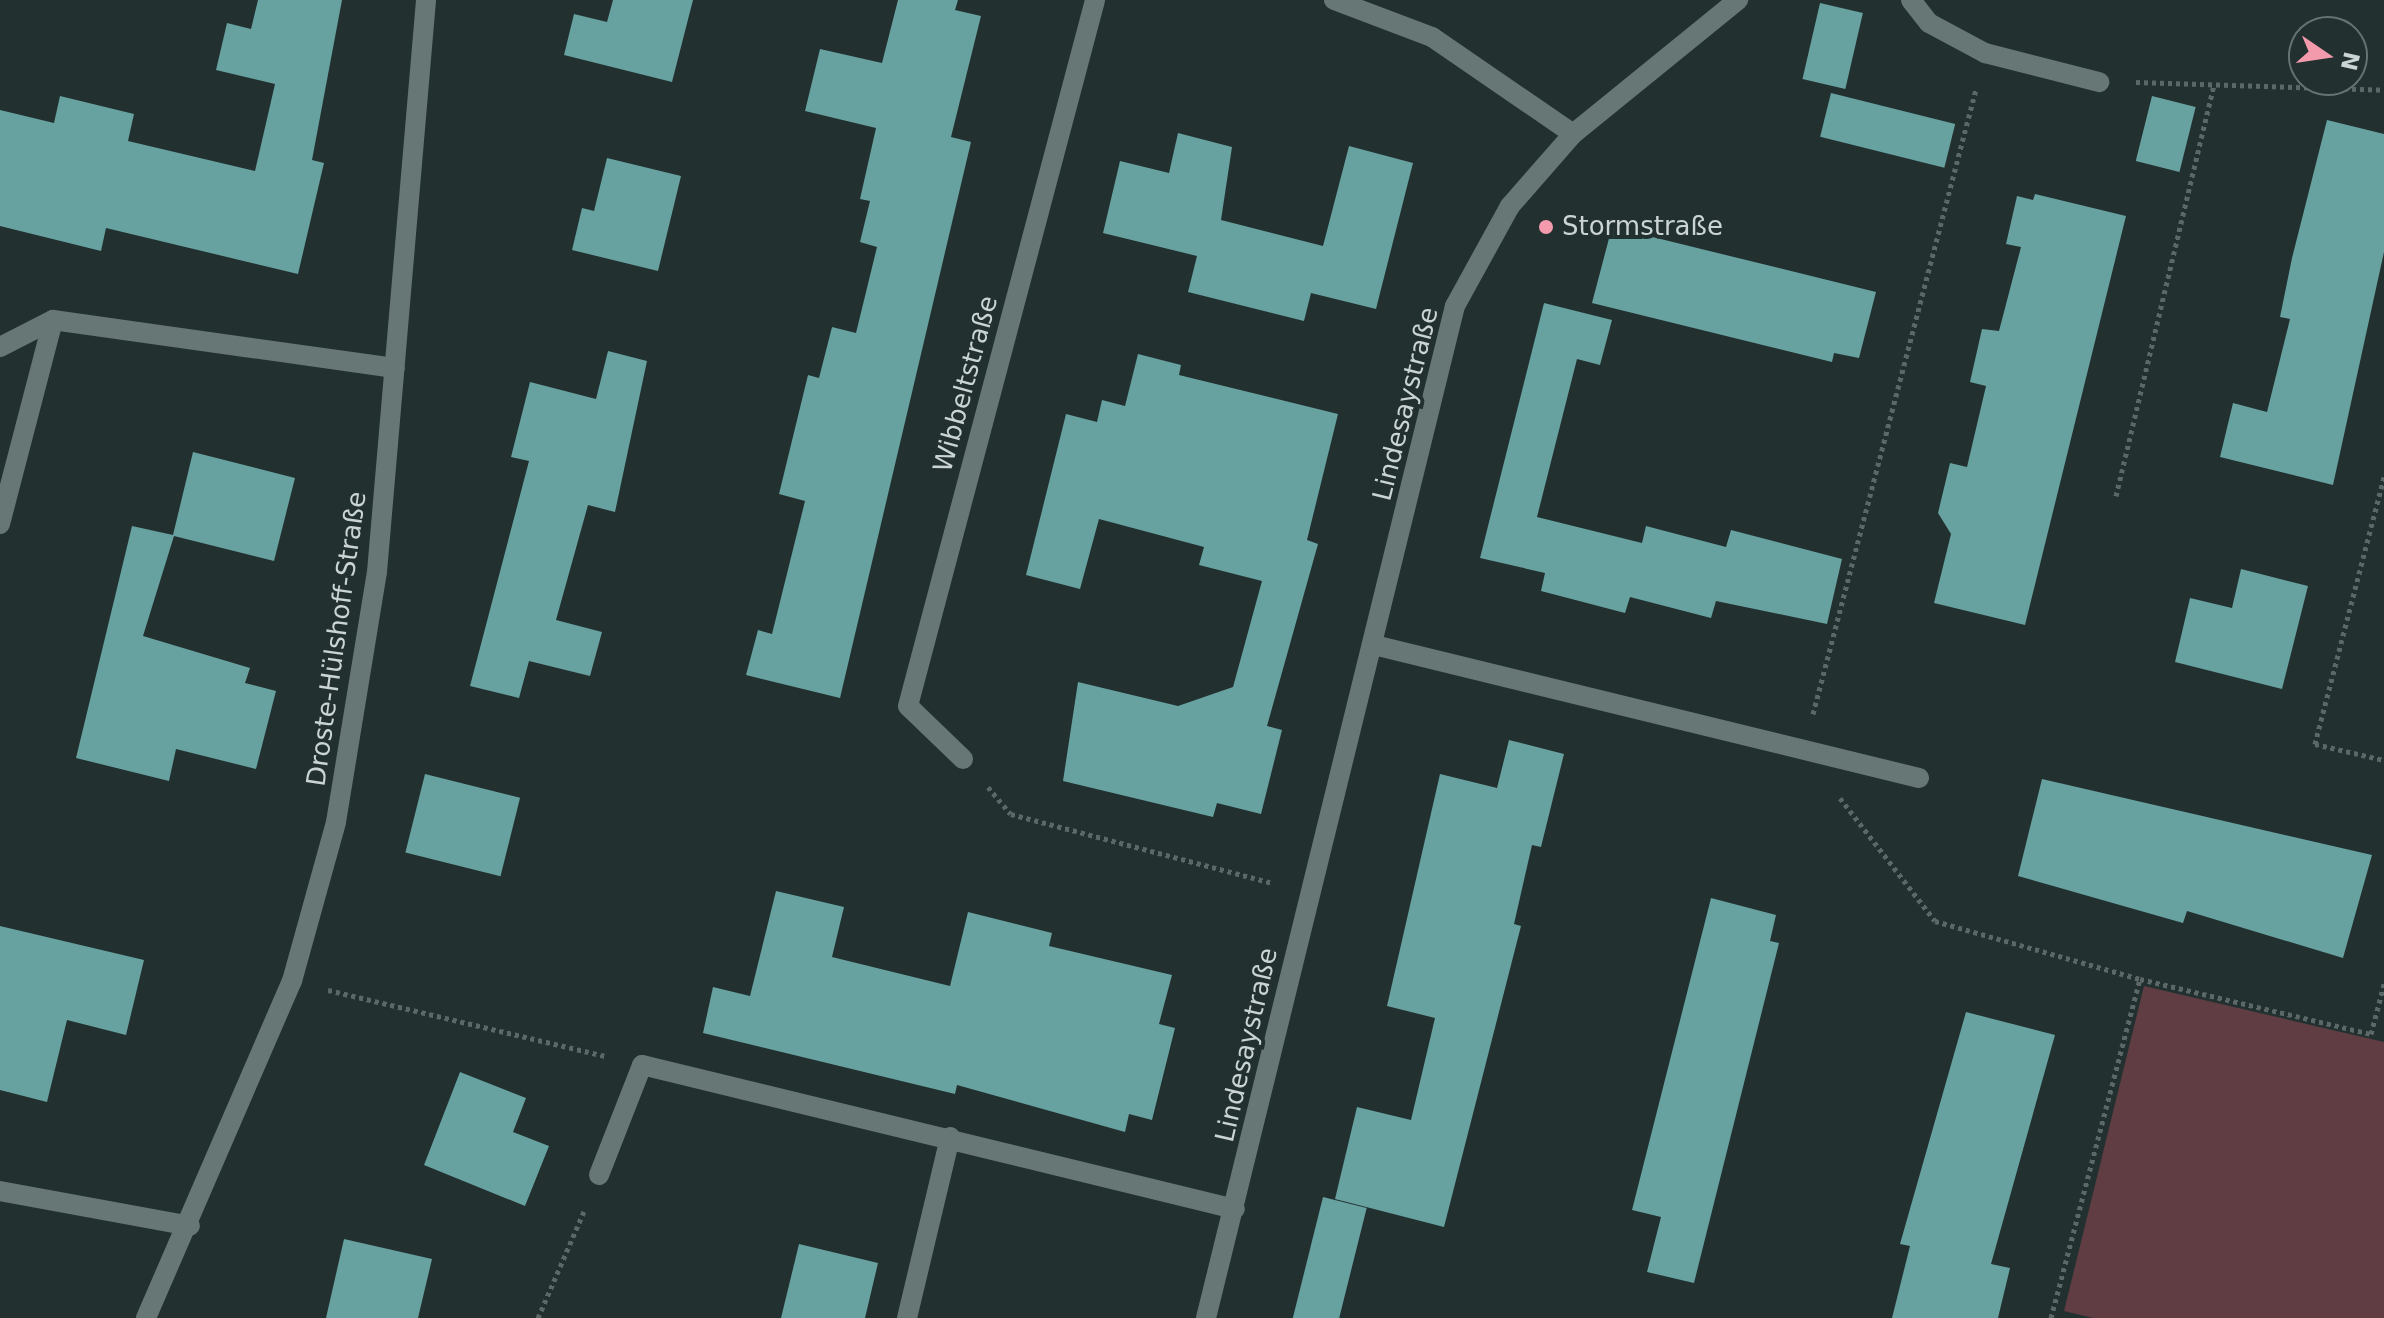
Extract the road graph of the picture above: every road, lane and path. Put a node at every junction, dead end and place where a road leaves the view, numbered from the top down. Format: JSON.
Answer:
{"nodes":[{"id":1,"x":426,"y":0,"type":"edge"},
{"id":2,"x":1095,"y":0,"type":"edge"},
{"id":3,"x":1334,"y":0,"type":"edge"},
{"id":4,"x":1738,"y":0,"type":"edge"},
{"id":5,"x":1911,"y":0,"type":"edge"},
{"id":6,"x":1985,"y":53,"type":"junction"},
{"id":7,"x":2099,"y":82,"type":"joint"},
{"id":8,"x":2214,"y":84,"type":"junction"},
{"id":9,"x":2384,"y":90,"type":"edge"},
{"id":10,"x":1573,"y":134,"type":"junction"},
{"id":11,"x":53,"y":320,"type":"junction"},
{"id":12,"x":0,"y":347,"type":"edge"},
{"id":13,"x":395,"y":368,"type":"junction"},
{"id":14,"x":2384,"y":477,"type":"edge"},
{"id":15,"x":2116,"y":496,"type":"dead end"},
{"id":16,"x":2381,"y":507,"type":"edge"},
{"id":17,"x":0,"y":524,"type":"edge"},
{"id":18,"x":1374,"y":645,"type":"junction"},
{"id":19,"x":1804,"y":751,"type":"junction"},
{"id":20,"x":963,"y":759,"type":"joint"},
{"id":21,"x":2384,"y":760,"type":"edge"},
{"id":22,"x":1919,"y":778,"type":"dead end"},
{"id":23,"x":1309,"y":893,"type":"junction"},
{"id":24,"x":2140,"y":979,"type":"junction"},
{"id":25,"x":292,"y":981,"type":"junction"},
{"id":26,"x":2384,"y":984,"type":"edge"},
{"id":27,"x":642,"y":1065,"type":"junction"},
{"id":28,"x":950,"y":1137,"type":"junction"},
{"id":29,"x":599,"y":1175,"type":"joint"},
{"id":30,"x":0,"y":1191,"type":"edge"},
{"id":31,"x":1235,"y":1209,"type":"junction"},
{"id":32,"x":190,"y":1226,"type":"junction"},
{"id":33,"x":146,"y":1318,"type":"edge"},
{"id":34,"x":538,"y":1318,"type":"edge"},
{"id":35,"x":907,"y":1318,"type":"edge"},
{"id":36,"x":1206,"y":1318,"type":"edge"},
{"id":37,"x":2051,"y":1318,"type":"edge"}],
"edges":[{"from":1,"to":13,"type":"street","name":"Droste-Hülshoff-Straße"},
{"from":2,"to":20,"type":"street","name":"Wibbeltstraße"},
{"from":3,"to":10,"type":"street"},
{"from":4,"to":10,"type":"street","name":"Lindesaystraße"},
{"from":5,"to":6,"type":"street"},
{"from":6,"to":7,"type":"street"},
{"from":6,"to":19,"type":"path"},
{"from":7,"to":8,"type":"path"},
{"from":8,"to":9,"type":"path"},
{"from":8,"to":15,"type":"path"},
{"from":10,"to":18,"type":"street","name":"Lindesaystraße"},
{"from":11,"to":12,"type":"street"},
{"from":11,"to":13,"type":"street"},
{"from":11,"to":17,"type":"street"},
{"from":13,"to":25,"type":"street","name":"Droste-Hülshoff-Straße"},
{"from":14,"to":16,"type":"path"},
{"from":16,"to":21,"type":"path"},
{"from":18,"to":19,"type":"street"},
{"from":18,"to":23,"type":"street","name":"Lindesaystraße"},
{"from":19,"to":22,"type":"street"},
{"from":19,"to":24,"type":"path"},
{"from":20,"to":23,"type":"path"},
{"from":23,"to":31,"type":"street","name":"Lindesaystraße"},
{"from":24,"to":26,"type":"path"},
{"from":24,"to":37,"type":"path"},
{"from":25,"to":27,"type":"path"},
{"from":25,"to":32,"type":"street","name":"Droste-Hülshoff-Straße"},
{"from":27,"to":28,"type":"street"},
{"from":27,"to":29,"type":"street"},
{"from":28,"to":31,"type":"street"},
{"from":28,"to":35,"type":"street"},
{"from":29,"to":34,"type":"path"},
{"from":30,"to":32,"type":"street"},
{"from":31,"to":36,"type":"street","name":"Lindesaystraße"},
{"from":32,"to":33,"type":"street","name":"Droste-Hülshoff-Straße"}]}
